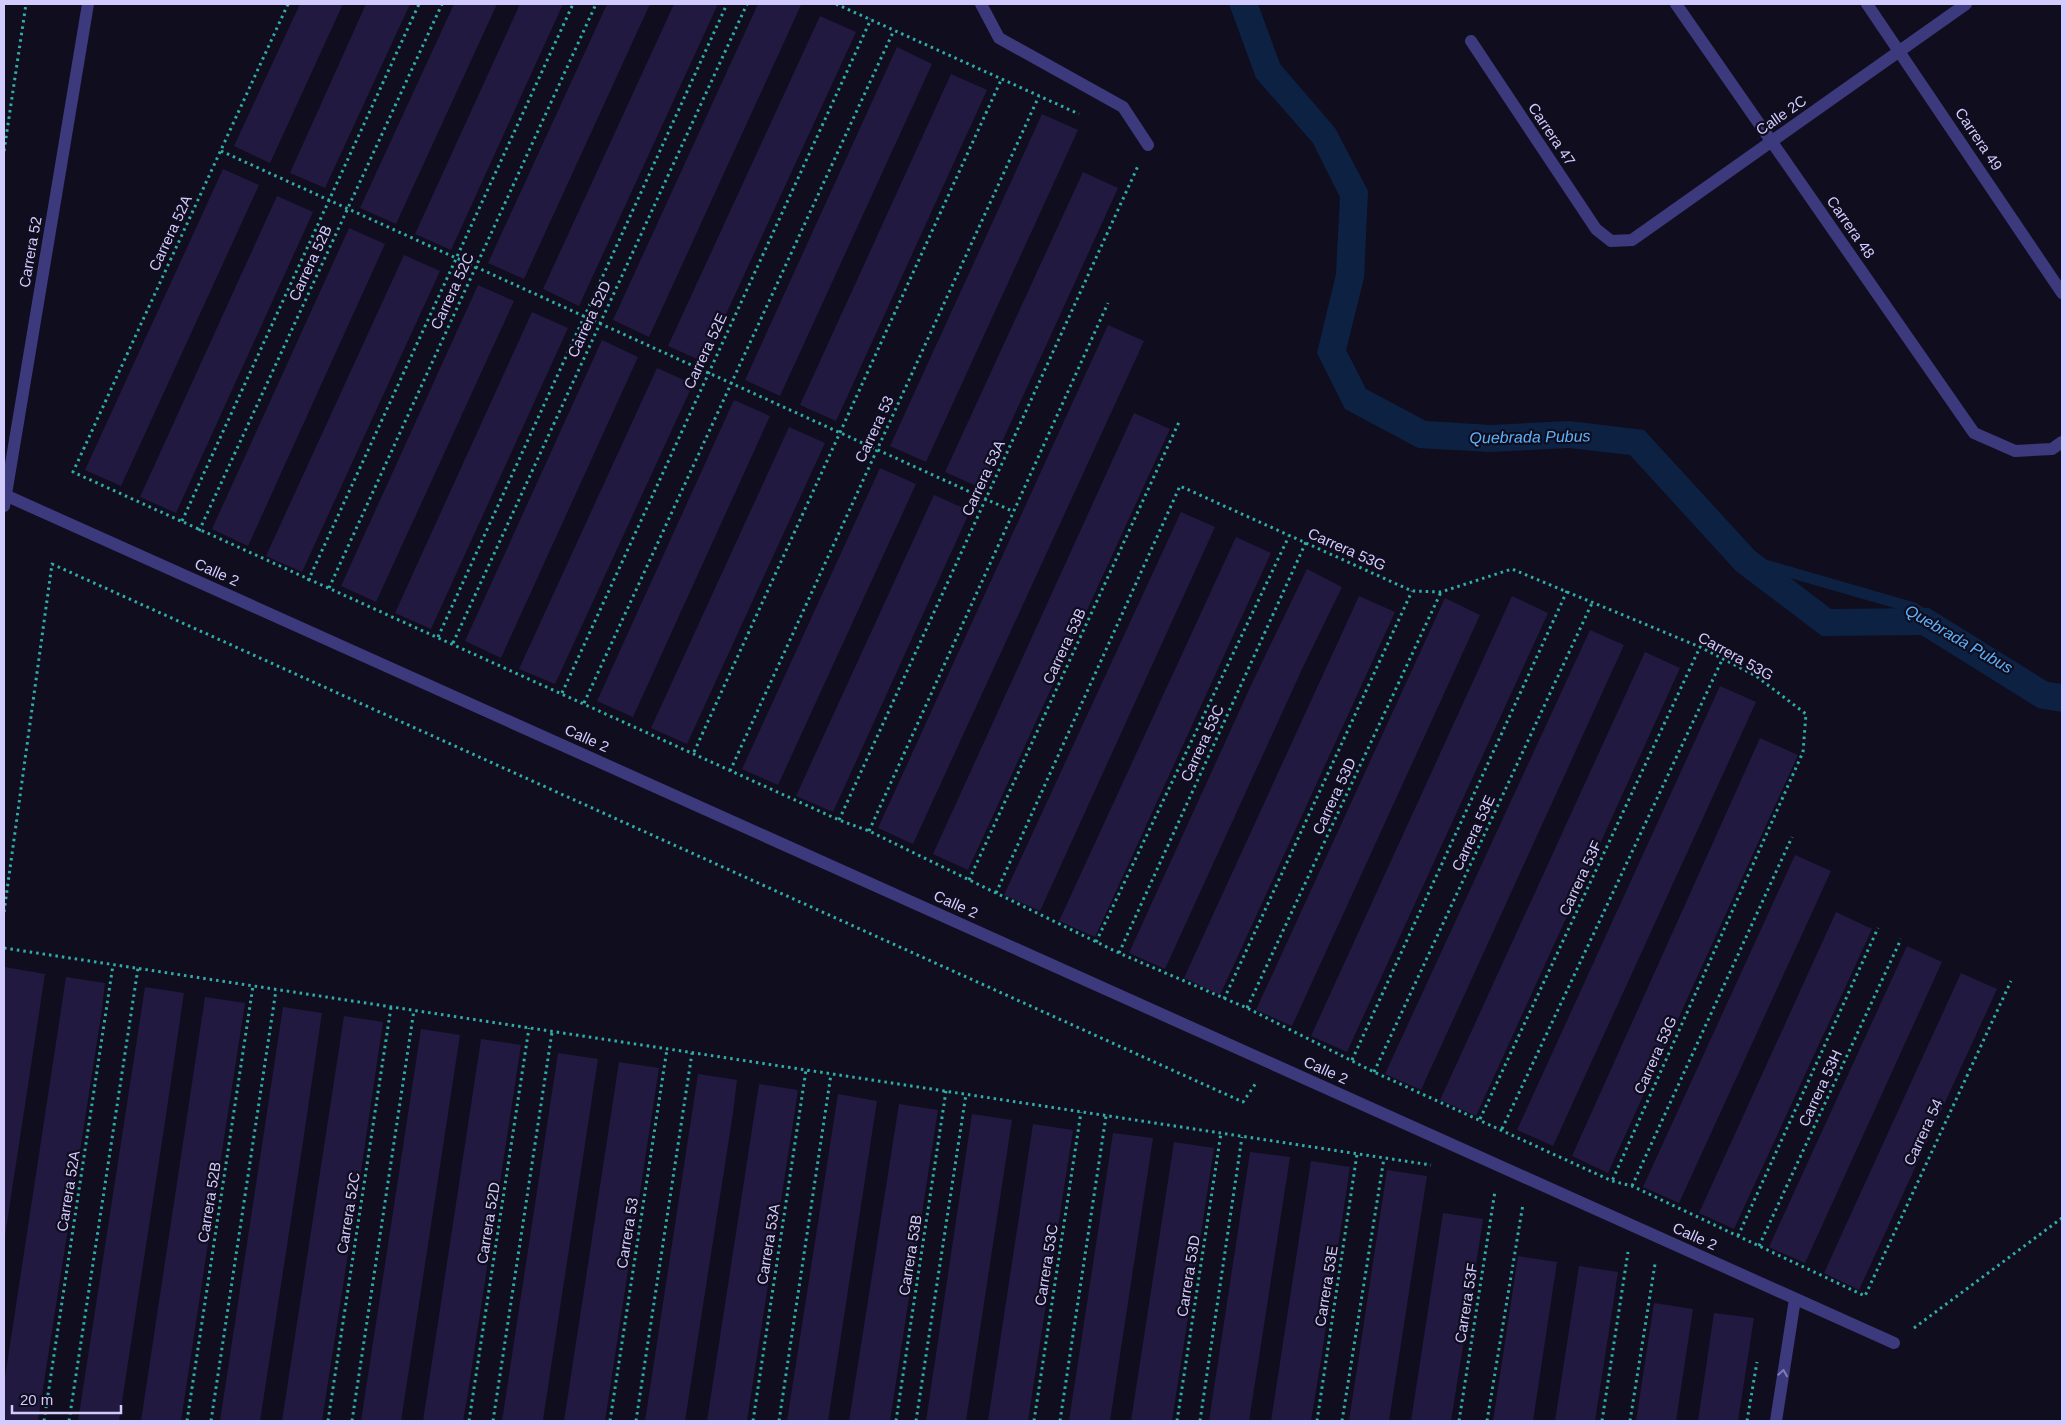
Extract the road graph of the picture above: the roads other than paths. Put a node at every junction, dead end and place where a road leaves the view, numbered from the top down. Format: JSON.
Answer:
{"nodes":[{"id":1,"x":88,"y":4,"type":"edge"},
{"id":2,"x":981,"y":4,"type":"edge"},
{"id":3,"x":1676,"y":4,"type":"edge"},
{"id":4,"x":1867,"y":4,"type":"edge"},
{"id":5,"x":1966,"y":4,"type":"edge"},
{"id":6,"x":1471,"y":41,"type":"dead end"},
{"id":7,"x":1900,"y":50,"type":"junction"},
{"id":8,"x":1772,"y":142,"type":"junction"},
{"id":9,"x":1148,"y":145,"type":"road end"},
{"id":10,"x":1611,"y":241,"type":"joint"},
{"id":11,"x":2062,"y":293,"type":"edge"},
{"id":12,"x":2062,"y":442,"type":"edge"},
{"id":13,"x":4,"y":501,"type":"edge"},
{"id":14,"x":1795,"y":1299,"type":"junction"},
{"id":15,"x":1894,"y":1343,"type":"road end"},
{"id":16,"x":1776,"y":1421,"type":"edge"}],
"edges":[{"from":1,"to":13,"type":"street","name":"Carrera 52"},
{"from":2,"to":9,"type":"street"},
{"from":3,"to":8,"type":"street","name":"Carrera 48"},
{"from":4,"to":7,"type":"street","name":"Carrera 49"},
{"from":5,"to":7,"type":"street","name":"Calle 2C"},
{"from":6,"to":10,"type":"street","name":"Carrera 47"},
{"from":7,"to":8,"type":"street","name":"Calle 2C"},
{"from":7,"to":11,"type":"street","name":"Carrera 49"},
{"from":8,"to":10,"type":"street","name":"Calle 2C"},
{"from":8,"to":12,"type":"street","name":"Carrera 48"},
{"from":13,"to":14,"type":"street","name":"Calle 2"},
{"from":14,"to":15,"type":"street","name":"Calle 2"},
{"from":16,"to":14,"type":"street","one_way":true}]}
